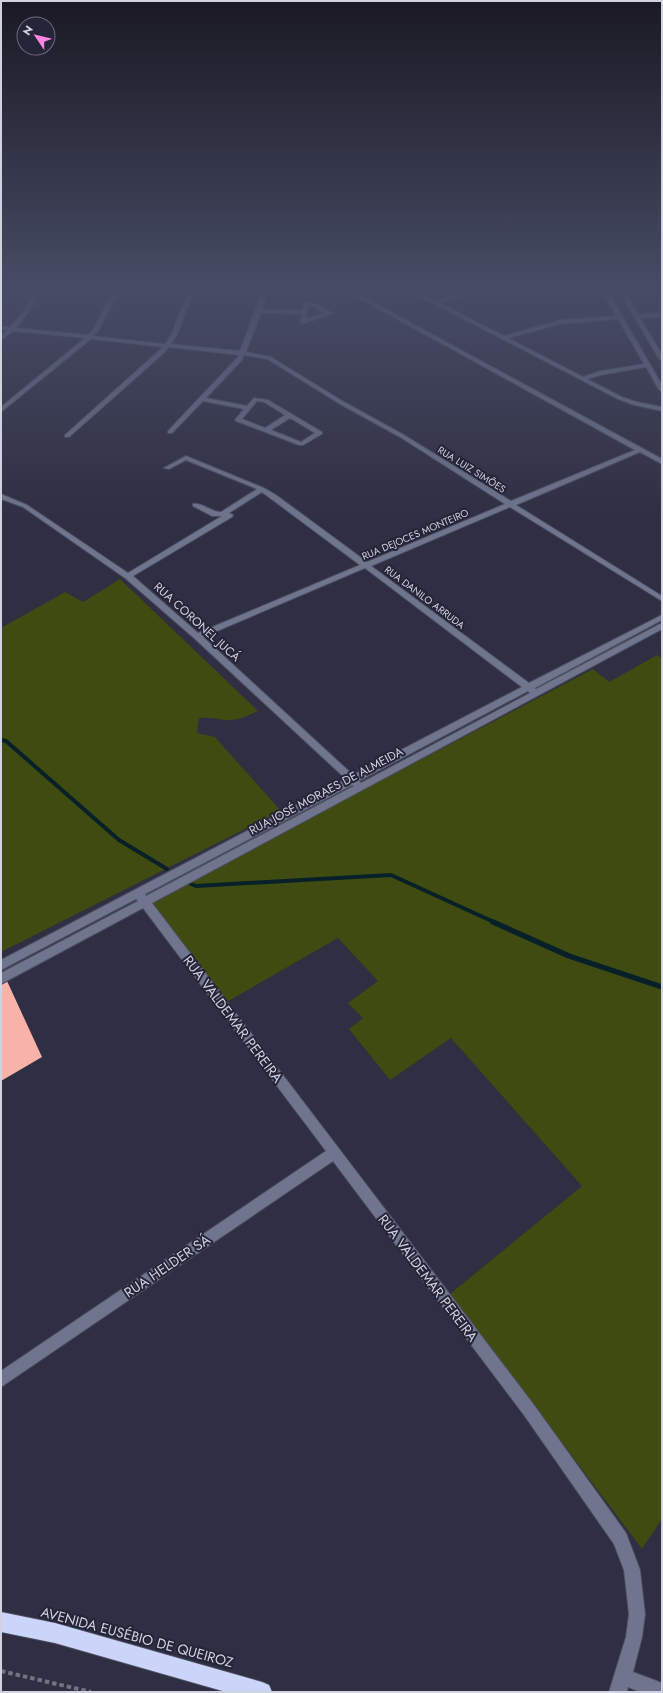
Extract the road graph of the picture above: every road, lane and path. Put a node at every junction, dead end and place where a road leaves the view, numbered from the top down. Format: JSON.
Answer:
{"nodes":[{"id":1,"x":57,"y":365,"type":"edge"},
{"id":2,"x":146,"y":365,"type":"edge"},
{"id":3,"x":233,"y":365,"type":"edge"},
{"id":4,"x":280,"y":365,"type":"edge"},
{"id":5,"x":484,"y":365,"type":"edge"},
{"id":6,"x":555,"y":365,"type":"edge"},
{"id":7,"x":647,"y":365,"type":"joint"},
{"id":8,"x":581,"y":379,"type":"junction"},
{"id":9,"x":662,"y":390,"type":"edge"},
{"id":10,"x":201,"y":399,"type":"junction"},
{"id":11,"x":249,"y":408,"type":"junction"},
{"id":12,"x":662,"y":409,"type":"edge"},
{"id":13,"x":1,"y":410,"type":"edge"},
{"id":14,"x":290,"y":416,"type":"junction"},
{"id":15,"x":265,"y":430,"type":"junction"},
{"id":16,"x":170,"y":432,"type":"dead end"},
{"id":17,"x":67,"y":436,"type":"dead end"},
{"id":18,"x":640,"y":450,"type":"junction"},
{"id":19,"x":662,"y":462,"type":"edge"},
{"id":20,"x":167,"y":468,"type":"dead end"},
{"id":21,"x":264,"y":490,"type":"junction"},
{"id":22,"x":1,"y":496,"type":"edge"},
{"id":23,"x":195,"y":505,"type":"dead end"},
{"id":24,"x":510,"y":505,"type":"junction"},
{"id":25,"x":366,"y":566,"type":"junction"},
{"id":26,"x":128,"y":576,"type":"junction"},
{"id":27,"x":662,"y":599,"type":"edge"},
{"id":28,"x":662,"y":617,"type":"edge"},
{"id":29,"x":662,"y":626,"type":"edge"},
{"id":30,"x":197,"y":636,"type":"junction"},
{"id":31,"x":533,"y":690,"type":"junction"},
{"id":32,"x":352,"y":780,"type":"junction"},
{"id":33,"x":360,"y":788,"type":"junction"},
{"id":34,"x":141,"y":897,"type":"junction"},
{"id":35,"x":6,"y":962,"type":"edge"},
{"id":36,"x":17,"y":970,"type":"junction"},
{"id":37,"x":1,"y":978,"type":"edge"},
{"id":38,"x":334,"y":1153,"type":"junction"},
{"id":39,"x":1,"y":1380,"type":"edge"},
{"id":40,"x":1,"y":1622,"type":"edge"},
{"id":41,"x":1,"y":1671,"type":"edge"},
{"id":42,"x":620,"y":1684,"type":"edge"},
{"id":43,"x":91,"y":1692,"type":"edge"},
{"id":44,"x":262,"y":1692,"type":"edge"},
{"id":45,"x":662,"y":1692,"type":"edge"}],
"edges":[{"from":1,"to":13,"type":"street"},
{"from":2,"to":17,"type":"street"},
{"from":3,"to":10,"type":"street"},
{"from":4,"to":24,"type":"street","name":"RUA LUIZ SIMÕES"},
{"from":5,"to":18,"type":"street"},
{"from":6,"to":8,"type":"street"},
{"from":7,"to":8,"type":"street"},
{"from":7,"to":9,"type":"street"},
{"from":8,"to":12,"type":"street"},
{"from":10,"to":11,"type":"street"},
{"from":10,"to":16,"type":"street"},
{"from":11,"to":14,"type":"street"},
{"from":11,"to":15,"type":"street"},
{"from":14,"to":15,"type":"street"},
{"from":14,"to":15,"type":"street"},
{"from":18,"to":19,"type":"street"},
{"from":18,"to":24,"type":"street","name":"RUA DEJOCES MONTEIRO"},
{"from":20,"to":21,"type":"street","name":"RUA DANILO ARRUDA"},
{"from":21,"to":23,"type":"street"},
{"from":21,"to":25,"type":"street","name":"RUA DANILO ARRUDA"},
{"from":21,"to":26,"type":"street"},
{"from":22,"to":26,"type":"street","name":"RUA CORONEL JUCÁ"},
{"from":24,"to":25,"type":"street","name":"RUA DEJOCES MONTEIRO"},
{"from":24,"to":27,"type":"street","name":"RUA LUIZ SIMÕES"},
{"from":25,"to":30,"type":"street","name":"RUA DEJOCES MONTEIRO"},
{"from":25,"to":31,"type":"street","name":"RUA DANILO ARRUDA"},
{"from":26,"to":30,"type":"street","name":"RUA CORONEL JUCÁ"},
{"from":28,"to":31,"type":"street","name":"RUA JOSÉ MORAES DE ALMEIDA"},
{"from":29,"to":31,"type":"street","name":"RUA JOSÉ MORAES DE ALMEIDA"},
{"from":30,"to":32,"type":"street","name":"RUA CORONEL JUCÁ"},
{"from":31,"to":32,"type":"street","name":"RUA JOSÉ MORAES DE ALMEIDA"},
{"from":31,"to":33,"type":"street","name":"RUA JOSÉ MORAES DE ALMEIDA"},
{"from":32,"to":33,"type":"street","name":"RUA CORONEL JUCÁ"},
{"from":32,"to":34,"type":"street","name":"RUA JOSÉ MORAES DE ALMEIDA"},
{"from":33,"to":34,"type":"street","name":"RUA JOSÉ MORAES DE ALMEIDA"},
{"from":34,"to":35,"type":"street","name":"RUA JOSÉ MORAES DE ALMEIDA"},
{"from":34,"to":36,"type":"street","name":"RUA JOSÉ MORAES DE ALMEIDA"},
{"from":34,"to":38,"type":"street","name":"RUA VALDEMAR PEREIRA"},
{"from":35,"to":36,"type":"street"},
{"from":36,"to":37,"type":"street","name":"RUA JOSÉ MORAES DE ALMEIDA"},
{"from":38,"to":39,"type":"street","name":"RUA HELDER SÁ"},
{"from":38,"to":42,"type":"street","name":"RUA VALDEMAR PEREIRA"},
{"from":40,"to":44,"type":"highway","name":"AVENIDA EUSÉBIO DE QUEIROZ"},
{"from":41,"to":43,"type":"path"},
{"from":42,"to":45,"type":"street"}]}
